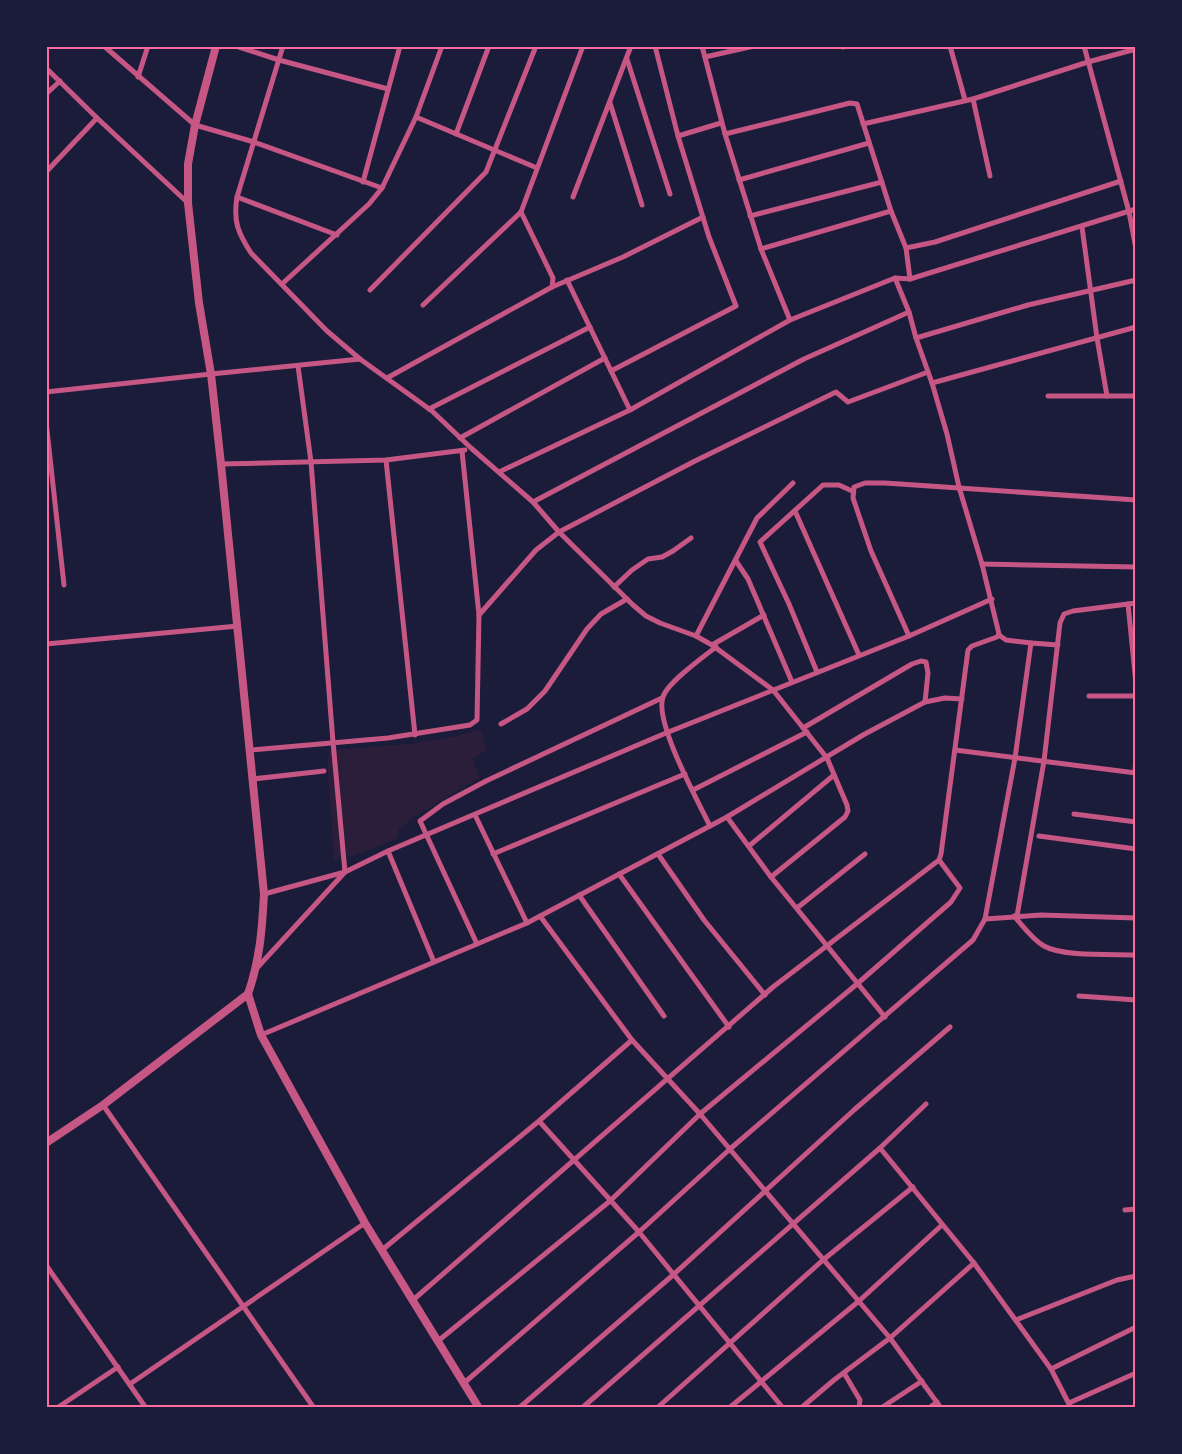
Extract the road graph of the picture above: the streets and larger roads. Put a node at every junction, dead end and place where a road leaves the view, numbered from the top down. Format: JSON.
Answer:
{"nodes":[{"id":1,"x":104,"y":46,"type":"edge"},
{"id":2,"x":148,"y":46,"type":"edge"},
{"id":3,"x":216,"y":46,"type":"edge"},
{"id":4,"x":236,"y":46,"type":"edge"},
{"id":5,"x":284,"y":46,"type":"edge"},
{"id":6,"x":400,"y":46,"type":"edge"},
{"id":7,"x":442,"y":46,"type":"edge"},
{"id":8,"x":489,"y":46,"type":"edge"},
{"id":9,"x":536,"y":46,"type":"edge"},
{"id":10,"x":583,"y":46,"type":"edge"},
{"id":11,"x":631,"y":46,"type":"edge"},
{"id":12,"x":655,"y":46,"type":"edge"},
{"id":13,"x":702,"y":46,"type":"edge"},
{"id":14,"x":754,"y":46,"type":"edge"},
{"id":15,"x":950,"y":46,"type":"edge"},
{"id":16,"x":1084,"y":46,"type":"edge"},
{"id":17,"x":1136,"y":50,"type":"edge"},
{"id":18,"x":705,"y":57,"type":"junction"},
{"id":19,"x":626,"y":58,"type":"junction"},
{"id":20,"x":280,"y":60,"type":"junction"},
{"id":21,"x":1088,"y":62,"type":"junction"},
{"id":22,"x":46,"y":68,"type":"edge"},
{"id":23,"x":138,"y":77,"type":"junction"},
{"id":24,"x":60,"y":81,"type":"junction"},
{"id":25,"x":388,"y":89,"type":"junction"},
{"id":26,"x":46,"y":94,"type":"edge"},
{"id":27,"x":973,"y":99,"type":"junction"},
{"id":28,"x":965,"y":100,"type":"junction"},
{"id":29,"x":610,"y":103,"type":"junction"},
{"id":30,"x":416,"y":117,"type":"junction"},
{"id":31,"x":98,"y":118,"type":"junction"},
{"id":32,"x":722,"y":122,"type":"junction"},
{"id":33,"x":863,"y":124,"type":"junction"},
{"id":34,"x":195,"y":125,"type":"junction"},
{"id":35,"x":456,"y":134,"type":"junction"},
{"id":36,"x":725,"y":134,"type":"junction"},
{"id":37,"x":678,"y":136,"type":"junction"},
{"id":38,"x":254,"y":142,"type":"junction"},
{"id":39,"x":869,"y":143,"type":"junction"},
{"id":40,"x":495,"y":151,"type":"junction"},
{"id":41,"x":537,"y":168,"type":"junction"},
{"id":42,"x":46,"y":172,"type":"edge"},
{"id":43,"x":990,"y":176,"type":"dead end"},
{"id":44,"x":739,"y":180,"type":"junction"},
{"id":45,"x":1121,"y":181,"type":"junction"},
{"id":46,"x":363,"y":182,"type":"junction"},
{"id":47,"x":882,"y":182,"type":"junction"},
{"id":48,"x":382,"y":188,"type":"junction"},
{"id":49,"x":670,"y":194,"type":"dead end"},
{"id":50,"x":237,"y":197,"type":"junction"},
{"id":51,"x":573,"y":197,"type":"dead end"},
{"id":52,"x":188,"y":203,"type":"junction"},
{"id":53,"x":642,"y":205,"type":"dead end"},
{"id":54,"x":1136,"y":209,"type":"edge"},
{"id":55,"x":891,"y":211,"type":"junction"},
{"id":56,"x":521,"y":212,"type":"junction"},
{"id":57,"x":1129,"y":212,"type":"junction"},
{"id":58,"x":750,"y":216,"type":"junction"},
{"id":59,"x":703,"y":217,"type":"junction"},
{"id":60,"x":1082,"y":226,"type":"junction"},
{"id":61,"x":337,"y":235,"type":"junction"},
{"id":62,"x":906,"y":248,"type":"junction"},
{"id":63,"x":761,"y":249,"type":"junction"},
{"id":64,"x":1136,"y":249,"type":"edge"},
{"id":65,"x":895,"y":278,"type":"junction"},
{"id":66,"x":567,"y":280,"type":"junction"},
{"id":67,"x":910,"y":280,"type":"junction"},
{"id":68,"x":1136,"y":280,"type":"edge"},
{"id":69,"x":282,"y":284,"type":"junction"},
{"id":70,"x":552,"y":287,"type":"junction"},
{"id":71,"x":370,"y":290,"type":"dead end"},
{"id":72,"x":1091,"y":291,"type":"junction"},
{"id":73,"x":423,"y":305,"type":"dead end"},
{"id":74,"x":909,"y":312,"type":"junction"},
{"id":75,"x":790,"y":320,"type":"junction"},
{"id":76,"x":590,"y":327,"type":"junction"},
{"id":77,"x":1136,"y":327,"type":"edge"},
{"id":78,"x":916,"y":338,"type":"junction"},
{"id":79,"x":1097,"y":338,"type":"junction"},
{"id":80,"x":605,"y":358,"type":"junction"},
{"id":81,"x":360,"y":359,"type":"junction"},
{"id":82,"x":298,"y":366,"type":"junction"},
{"id":83,"x":611,"y":370,"type":"junction"},
{"id":84,"x":928,"y":372,"type":"junction"},
{"id":85,"x":211,"y":374,"type":"junction"},
{"id":86,"x":387,"y":378,"type":"junction"},
{"id":87,"x":932,"y":383,"type":"junction"},
{"id":88,"x":46,"y":392,"type":"edge"},
{"id":89,"x":1048,"y":396,"type":"dead end"},
{"id":90,"x":1107,"y":396,"type":"junction"},
{"id":91,"x":1136,"y":396,"type":"edge"},
{"id":92,"x":429,"y":409,"type":"junction"},
{"id":93,"x":630,"y":410,"type":"junction"},
{"id":94,"x":46,"y":421,"type":"edge"},
{"id":95,"x":460,"y":438,"type":"junction"},
{"id":96,"x":471,"y":448,"type":"junction"},
{"id":97,"x":462,"y":451,"type":"junction"},
{"id":98,"x":386,"y":460,"type":"junction"},
{"id":99,"x":311,"y":462,"type":"junction"},
{"id":100,"x":221,"y":464,"type":"junction"},
{"id":101,"x":499,"y":472,"type":"junction"},
{"id":102,"x":793,"y":483,"type":"dead end"},
{"id":103,"x":959,"y":487,"type":"junction"},
{"id":104,"x":852,"y":491,"type":"junction"},
{"id":105,"x":1136,"y":500,"type":"edge"},
{"id":106,"x":533,"y":502,"type":"junction"},
{"id":107,"x":795,"y":511,"type":"junction"},
{"id":108,"x":559,"y":532,"type":"junction"},
{"id":109,"x":691,"y":538,"type":"dead end"},
{"id":110,"x":736,"y":561,"type":"junction"},
{"id":111,"x":982,"y":564,"type":"junction"},
{"id":112,"x":1136,"y":567,"type":"edge"},
{"id":113,"x":64,"y":585,"type":"dead end"},
{"id":114,"x":614,"y":587,"type":"junction"},
{"id":115,"x":627,"y":599,"type":"junction"},
{"id":116,"x":992,"y":599,"type":"junction"},
{"id":117,"x":1136,"y":603,"type":"edge"},
{"id":118,"x":1128,"y":604,"type":"junction"},
{"id":119,"x":479,"y":615,"type":"junction"},
{"id":120,"x":764,"y":615,"type":"junction"},
{"id":121,"x":238,"y":626,"type":"junction"},
{"id":122,"x":696,"y":636,"type":"junction"},
{"id":123,"x":909,"y":636,"type":"junction"},
{"id":124,"x":999,"y":636,"type":"junction"},
{"id":125,"x":1031,"y":643,"type":"junction"},
{"id":126,"x":46,"y":644,"type":"edge"},
{"id":127,"x":1058,"y":645,"type":"junction"},
{"id":128,"x":714,"y":646,"type":"junction"},
{"id":129,"x":860,"y":655,"type":"junction"},
{"id":130,"x":817,"y":672,"type":"junction"},
{"id":131,"x":792,"y":682,"type":"junction"},
{"id":132,"x":1136,"y":684,"type":"edge"},
{"id":133,"x":773,"y":690,"type":"junction"},
{"id":134,"x":1088,"y":696,"type":"dead end"},
{"id":135,"x":1136,"y":696,"type":"edge"},
{"id":136,"x":662,"y":698,"type":"junction"},
{"id":137,"x":962,"y":699,"type":"junction"},
{"id":138,"x":925,"y":702,"type":"junction"},
{"id":139,"x":501,"y":724,"type":"dead end"},
{"id":140,"x":805,"y":730,"type":"junction"},
{"id":141,"x":666,"y":733,"type":"junction"},
{"id":142,"x":415,"y":734,"type":"junction"},
{"id":143,"x":333,"y":742,"type":"junction"},
{"id":144,"x":250,"y":750,"type":"junction"},
{"id":145,"x":955,"y":750,"type":"junction"},
{"id":146,"x":1136,"y":754,"type":"edge"},
{"id":147,"x":827,"y":758,"type":"junction"},
{"id":148,"x":1015,"y":758,"type":"junction"},
{"id":149,"x":1044,"y":761,"type":"junction"},
{"id":150,"x":324,"y":771,"type":"dead end"},
{"id":151,"x":1136,"y":773,"type":"edge"},
{"id":152,"x":685,"y":774,"type":"junction"},
{"id":153,"x":834,"y":775,"type":"junction"},
{"id":154,"x":253,"y":779,"type":"junction"},
{"id":155,"x":693,"y":790,"type":"junction"},
{"id":156,"x":475,"y":814,"type":"junction"},
{"id":157,"x":1074,"y":814,"type":"dead end"},
{"id":158,"x":727,"y":817,"type":"junction"},
{"id":159,"x":1136,"y":822,"type":"edge"},
{"id":160,"x":710,"y":826,"type":"junction"},
{"id":161,"x":426,"y":836,"type":"junction"},
{"id":162,"x":1039,"y":836,"type":"dead end"},
{"id":163,"x":749,"y":846,"type":"junction"},
{"id":164,"x":1136,"y":849,"type":"edge"},
{"id":165,"x":388,"y":852,"type":"junction"},
{"id":166,"x":492,"y":854,"type":"junction"},
{"id":167,"x":658,"y":854,"type":"junction"},
{"id":168,"x":866,"y":854,"type":"dead end"},
{"id":169,"x":939,"y":860,"type":"junction"},
{"id":170,"x":345,"y":872,"type":"junction"},
{"id":171,"x":619,"y":874,"type":"junction"},
{"id":172,"x":771,"y":877,"type":"junction"},
{"id":173,"x":264,"y":894,"type":"junction"},
{"id":174,"x":579,"y":895,"type":"junction"},
{"id":175,"x":797,"y":908,"type":"junction"},
{"id":176,"x":540,"y":916,"type":"junction"},
{"id":177,"x":1015,"y":916,"type":"junction"},
{"id":178,"x":1136,"y":918,"type":"edge"},
{"id":179,"x":985,"y":919,"type":"junction"},
{"id":180,"x":527,"y":923,"type":"junction"},
{"id":181,"x":477,"y":944,"type":"junction"},
{"id":182,"x":827,"y":946,"type":"junction"},
{"id":183,"x":1136,"y":955,"type":"edge"},
{"id":184,"x":434,"y":962,"type":"junction"},
{"id":185,"x":256,"y":970,"type":"junction"},
{"id":186,"x":857,"y":984,"type":"junction"},
{"id":187,"x":248,"y":994,"type":"junction"},
{"id":188,"x":765,"y":995,"type":"junction"},
{"id":189,"x":1079,"y":996,"type":"dead end"},
{"id":190,"x":1136,"y":1000,"type":"edge"},
{"id":191,"x":664,"y":1016,"type":"dead end"},
{"id":192,"x":885,"y":1017,"type":"junction"},
{"id":193,"x":729,"y":1027,"type":"junction"},
{"id":194,"x":950,"y":1028,"type":"dead end"},
{"id":195,"x":261,"y":1034,"type":"junction"},
{"id":196,"x":632,"y":1040,"type":"junction"},
{"id":197,"x":668,"y":1080,"type":"junction"},
{"id":198,"x":926,"y":1104,"type":"dead end"},
{"id":199,"x":104,"y":1105,"type":"junction"},
{"id":200,"x":700,"y":1114,"type":"junction"},
{"id":201,"x":539,"y":1121,"type":"junction"},
{"id":202,"x":46,"y":1143,"type":"edge"},
{"id":203,"x":880,"y":1148,"type":"junction"},
{"id":204,"x":730,"y":1149,"type":"junction"},
{"id":205,"x":574,"y":1160,"type":"junction"},
{"id":206,"x":913,"y":1187,"type":"junction"},
{"id":207,"x":765,"y":1190,"type":"junction"},
{"id":208,"x":610,"y":1201,"type":"junction"},
{"id":209,"x":1136,"y":1209,"type":"edge"},
{"id":210,"x":1125,"y":1210,"type":"dead end"},
{"id":211,"x":365,"y":1223,"type":"junction"},
{"id":212,"x":792,"y":1223,"type":"junction"},
{"id":213,"x":942,"y":1225,"type":"junction"},
{"id":214,"x":638,"y":1232,"type":"junction"},
{"id":215,"x":382,"y":1250,"type":"junction"},
{"id":216,"x":823,"y":1260,"type":"junction"},
{"id":217,"x":974,"y":1262,"type":"junction"},
{"id":218,"x":46,"y":1265,"type":"edge"},
{"id":219,"x":673,"y":1275,"type":"junction"},
{"id":220,"x":1136,"y":1276,"type":"edge"},
{"id":221,"x":413,"y":1300,"type":"junction"},
{"id":222,"x":859,"y":1300,"type":"junction"},
{"id":223,"x":699,"y":1305,"type":"junction"},
{"id":224,"x":242,"y":1306,"type":"junction"},
{"id":225,"x":1016,"y":1320,"type":"junction"},
{"id":226,"x":1136,"y":1327,"type":"edge"},
{"id":227,"x":890,"y":1338,"type":"junction"},
{"id":228,"x":438,"y":1341,"type":"junction"},
{"id":229,"x":730,"y":1344,"type":"junction"},
{"id":230,"x":118,"y":1367,"type":"junction"},
{"id":231,"x":1051,"y":1369,"type":"junction"},
{"id":232,"x":844,"y":1373,"type":"junction"},
{"id":233,"x":1136,"y":1373,"type":"edge"},
{"id":234,"x":922,"y":1381,"type":"junction"},
{"id":235,"x":760,"y":1382,"type":"junction"},
{"id":236,"x":464,"y":1383,"type":"junction"},
{"id":237,"x":130,"y":1384,"type":"junction"},
{"id":238,"x":937,"y":1402,"type":"junction"},
{"id":239,"x":1070,"y":1406,"type":"edge"},
{"id":240,"x":57,"y":1408,"type":"edge"},
{"id":241,"x":145,"y":1408,"type":"edge"},
{"id":242,"x":314,"y":1408,"type":"edge"},
{"id":243,"x":479,"y":1408,"type":"edge"},
{"id":244,"x":519,"y":1408,"type":"edge"},
{"id":245,"x":582,"y":1408,"type":"edge"},
{"id":246,"x":657,"y":1408,"type":"edge"},
{"id":247,"x":729,"y":1408,"type":"edge"},
{"id":248,"x":783,"y":1408,"type":"edge"},
{"id":249,"x":801,"y":1408,"type":"edge"},
{"id":250,"x":859,"y":1408,"type":"edge"},
{"id":251,"x":880,"y":1408,"type":"edge"},
{"id":252,"x":929,"y":1408,"type":"edge"},
{"id":253,"x":942,"y":1408,"type":"edge"}],
"edges":[{"from":1,"to":23,"type":"street"},
{"from":2,"to":23,"type":"street"},
{"from":3,"to":34,"type":"street"},
{"from":4,"to":20,"type":"street"},
{"from":5,"to":20,"type":"street"},
{"from":6,"to":25,"type":"street"},
{"from":7,"to":30,"type":"street"},
{"from":8,"to":35,"type":"street"},
{"from":9,"to":40,"type":"street"},
{"from":10,"to":41,"type":"street"},
{"from":11,"to":19,"type":"street"},
{"from":12,"to":37,"type":"street"},
{"from":13,"to":18,"type":"street"},
{"from":14,"to":18,"type":"street"},
{"from":15,"to":28,"type":"street"},
{"from":16,"to":21,"type":"street"},
{"from":17,"to":21,"type":"street"},
{"from":18,"to":32,"type":"street"},
{"from":19,"to":29,"type":"street"},
{"from":19,"to":49,"type":"street"},
{"from":20,"to":25,"type":"street"},
{"from":20,"to":38,"type":"street"},
{"from":21,"to":27,"type":"street"},
{"from":21,"to":45,"type":"street"},
{"from":22,"to":24,"type":"street"},
{"from":23,"to":34,"type":"street"},
{"from":24,"to":26,"type":"street"},
{"from":24,"to":31,"type":"street"},
{"from":25,"to":46,"type":"street"},
{"from":27,"to":28,"type":"street"},
{"from":27,"to":43,"type":"street"},
{"from":28,"to":33,"type":"street"},
{"from":29,"to":51,"type":"street"},
{"from":29,"to":53,"type":"street"},
{"from":30,"to":35,"type":"street"},
{"from":30,"to":48,"type":"street"},
{"from":31,"to":42,"type":"street"},
{"from":31,"to":52,"type":"street"},
{"from":32,"to":36,"type":"street"},
{"from":32,"to":37,"type":"street"},
{"from":33,"to":36,"type":"street"},
{"from":33,"to":39,"type":"street"},
{"from":34,"to":38,"type":"street"},
{"from":34,"to":52,"type":"street"},
{"from":35,"to":40,"type":"street"},
{"from":36,"to":44,"type":"street"},
{"from":37,"to":59,"type":"street"},
{"from":38,"to":46,"type":"street"},
{"from":38,"to":50,"type":"street"},
{"from":39,"to":44,"type":"street"},
{"from":39,"to":47,"type":"street"},
{"from":40,"to":41,"type":"street"},
{"from":40,"to":71,"type":"street"},
{"from":41,"to":56,"type":"street"},
{"from":44,"to":58,"type":"street"},
{"from":45,"to":57,"type":"street"},
{"from":45,"to":62,"type":"street"},
{"from":46,"to":48,"type":"street"},
{"from":47,"to":55,"type":"street"},
{"from":47,"to":58,"type":"street"},
{"from":48,"to":61,"type":"street"},
{"from":50,"to":61,"type":"street"},
{"from":50,"to":69,"type":"street"},
{"from":52,"to":85,"type":"street"},
{"from":54,"to":57,"type":"street"},
{"from":55,"to":62,"type":"street"},
{"from":55,"to":63,"type":"street"},
{"from":56,"to":70,"type":"street"},
{"from":56,"to":73,"type":"street"},
{"from":57,"to":60,"type":"street"},
{"from":57,"to":64,"type":"street"},
{"from":58,"to":63,"type":"street"},
{"from":59,"to":66,"type":"street"},
{"from":59,"to":83,"type":"street"},
{"from":60,"to":67,"type":"street"},
{"from":60,"to":72,"type":"street"},
{"from":61,"to":69,"type":"street"},
{"from":62,"to":67,"type":"street"},
{"from":63,"to":75,"type":"street"},
{"from":65,"to":67,"type":"street"},
{"from":65,"to":74,"type":"street"},
{"from":65,"to":75,"type":"street"},
{"from":66,"to":70,"type":"street"},
{"from":66,"to":76,"type":"street"},
{"from":68,"to":72,"type":"street"},
{"from":69,"to":81,"type":"street"},
{"from":70,"to":86,"type":"street"},
{"from":72,"to":78,"type":"street"},
{"from":72,"to":79,"type":"street"},
{"from":74,"to":78,"type":"street"},
{"from":74,"to":106,"type":"street"},
{"from":75,"to":93,"type":"street"},
{"from":76,"to":80,"type":"street"},
{"from":76,"to":92,"type":"street"},
{"from":77,"to":79,"type":"street"},
{"from":78,"to":84,"type":"street"},
{"from":79,"to":87,"type":"street"},
{"from":79,"to":90,"type":"street"},
{"from":80,"to":83,"type":"street"},
{"from":80,"to":95,"type":"street"},
{"from":81,"to":82,"type":"street"},
{"from":81,"to":86,"type":"street"},
{"from":82,"to":85,"type":"street"},
{"from":82,"to":99,"type":"street"},
{"from":83,"to":93,"type":"street"},
{"from":84,"to":87,"type":"street"},
{"from":84,"to":108,"type":"street"},
{"from":85,"to":88,"type":"street"},
{"from":85,"to":100,"type":"street"},
{"from":86,"to":92,"type":"street"},
{"from":87,"to":103,"type":"street"},
{"from":89,"to":90,"type":"street"},
{"from":90,"to":91,"type":"street"},
{"from":92,"to":95,"type":"street"},
{"from":93,"to":101,"type":"street"},
{"from":94,"to":113,"type":"street"},
{"from":95,"to":96,"type":"street"},
{"from":96,"to":97,"type":"street"},
{"from":96,"to":101,"type":"street"},
{"from":97,"to":98,"type":"street"},
{"from":97,"to":119,"type":"street"},
{"from":98,"to":99,"type":"street"},
{"from":98,"to":142,"type":"street"},
{"from":99,"to":100,"type":"street"},
{"from":99,"to":143,"type":"street"},
{"from":100,"to":121,"type":"street"},
{"from":101,"to":106,"type":"street"},
{"from":102,"to":110,"type":"street"},
{"from":103,"to":104,"type":"street"},
{"from":103,"to":105,"type":"street"},
{"from":103,"to":111,"type":"street"},
{"from":104,"to":107,"type":"street"},
{"from":104,"to":123,"type":"street"},
{"from":106,"to":108,"type":"street"},
{"from":107,"to":129,"type":"street"},
{"from":107,"to":130,"type":"street"},
{"from":108,"to":114,"type":"street"},
{"from":108,"to":119,"type":"street"},
{"from":109,"to":114,"type":"street"},
{"from":110,"to":120,"type":"street"},
{"from":110,"to":122,"type":"street"},
{"from":111,"to":112,"type":"street"},
{"from":111,"to":116,"type":"street"},
{"from":114,"to":115,"type":"street"},
{"from":115,"to":122,"type":"street"},
{"from":115,"to":139,"type":"street"},
{"from":116,"to":123,"type":"street"},
{"from":116,"to":124,"type":"street"},
{"from":117,"to":118,"type":"street"},
{"from":118,"to":127,"type":"street"},
{"from":118,"to":132,"type":"street"},
{"from":119,"to":142,"type":"street"},
{"from":120,"to":128,"type":"street"},
{"from":120,"to":131,"type":"street"},
{"from":121,"to":126,"type":"street"},
{"from":121,"to":144,"type":"street"},
{"from":122,"to":128,"type":"street"},
{"from":123,"to":129,"type":"street"},
{"from":124,"to":125,"type":"street"},
{"from":124,"to":137,"type":"street"},
{"from":125,"to":127,"type":"street"},
{"from":125,"to":148,"type":"street"},
{"from":127,"to":149,"type":"street"},
{"from":128,"to":133,"type":"street"},
{"from":128,"to":136,"type":"street"},
{"from":129,"to":130,"type":"street"},
{"from":130,"to":131,"type":"street"},
{"from":131,"to":133,"type":"street"},
{"from":133,"to":140,"type":"street"},
{"from":133,"to":141,"type":"street"},
{"from":134,"to":135,"type":"street"},
{"from":136,"to":141,"type":"street"},
{"from":136,"to":161,"type":"street"},
{"from":137,"to":138,"type":"street"},
{"from":137,"to":145,"type":"street"},
{"from":138,"to":140,"type":"street"},
{"from":138,"to":147,"type":"street"},
{"from":140,"to":147,"type":"street"},
{"from":140,"to":155,"type":"street"},
{"from":141,"to":152,"type":"street"},
{"from":141,"to":156,"type":"street"},
{"from":142,"to":143,"type":"street"},
{"from":143,"to":144,"type":"street"},
{"from":143,"to":170,"type":"street"},
{"from":144,"to":154,"type":"street"},
{"from":145,"to":148,"type":"street"},
{"from":145,"to":169,"type":"street"},
{"from":146,"to":151,"type":"street"},
{"from":147,"to":153,"type":"street"},
{"from":147,"to":158,"type":"street"},
{"from":148,"to":149,"type":"street"},
{"from":148,"to":179,"type":"street"},
{"from":149,"to":151,"type":"street"},
{"from":149,"to":177,"type":"street"},
{"from":150,"to":154,"type":"street"},
{"from":152,"to":155,"type":"street"},
{"from":152,"to":166,"type":"street"},
{"from":153,"to":163,"type":"street"},
{"from":153,"to":172,"type":"street"},
{"from":154,"to":173,"type":"street"},
{"from":155,"to":160,"type":"street"},
{"from":156,"to":161,"type":"street"},
{"from":156,"to":166,"type":"street"},
{"from":157,"to":159,"type":"street"},
{"from":158,"to":160,"type":"street"},
{"from":158,"to":163,"type":"street"},
{"from":160,"to":167,"type":"street"},
{"from":161,"to":165,"type":"street"},
{"from":161,"to":181,"type":"street"},
{"from":162,"to":164,"type":"street"},
{"from":163,"to":172,"type":"street"},
{"from":165,"to":170,"type":"street"},
{"from":165,"to":184,"type":"street"},
{"from":166,"to":180,"type":"street"},
{"from":167,"to":171,"type":"street"},
{"from":167,"to":188,"type":"street"},
{"from":168,"to":175,"type":"street"},
{"from":169,"to":182,"type":"street"},
{"from":169,"to":186,"type":"street"},
{"from":170,"to":173,"type":"street"},
{"from":170,"to":185,"type":"street"},
{"from":171,"to":174,"type":"street"},
{"from":171,"to":193,"type":"street"},
{"from":172,"to":175,"type":"street"},
{"from":173,"to":185,"type":"street"},
{"from":174,"to":176,"type":"street"},
{"from":174,"to":191,"type":"street"},
{"from":175,"to":182,"type":"street"},
{"from":176,"to":180,"type":"street"},
{"from":176,"to":196,"type":"street"},
{"from":177,"to":178,"type":"street"},
{"from":177,"to":179,"type":"street"},
{"from":177,"to":183,"type":"street"},
{"from":179,"to":192,"type":"street"},
{"from":180,"to":181,"type":"street"},
{"from":181,"to":184,"type":"street"},
{"from":182,"to":186,"type":"street"},
{"from":182,"to":188,"type":"street"},
{"from":184,"to":195,"type":"street"},
{"from":185,"to":187,"type":"street"},
{"from":186,"to":192,"type":"street"},
{"from":186,"to":200,"type":"street"},
{"from":187,"to":195,"type":"street"},
{"from":187,"to":199,"type":"street"},
{"from":188,"to":193,"type":"street"},
{"from":189,"to":190,"type":"street"},
{"from":192,"to":204,"type":"street"},
{"from":193,"to":197,"type":"street"},
{"from":194,"to":207,"type":"street"},
{"from":195,"to":211,"type":"street"},
{"from":196,"to":197,"type":"street"},
{"from":196,"to":201,"type":"street"},
{"from":197,"to":200,"type":"street"},
{"from":197,"to":205,"type":"street"},
{"from":198,"to":203,"type":"street"},
{"from":199,"to":202,"type":"street"},
{"from":199,"to":224,"type":"street"},
{"from":200,"to":204,"type":"street"},
{"from":200,"to":208,"type":"street"},
{"from":201,"to":205,"type":"street"},
{"from":201,"to":215,"type":"street"},
{"from":203,"to":206,"type":"street"},
{"from":203,"to":212,"type":"street"},
{"from":204,"to":207,"type":"street"},
{"from":204,"to":214,"type":"street"},
{"from":205,"to":208,"type":"street"},
{"from":205,"to":221,"type":"street"},
{"from":206,"to":213,"type":"street"},
{"from":206,"to":216,"type":"street"},
{"from":207,"to":212,"type":"street"},
{"from":207,"to":219,"type":"street"},
{"from":208,"to":214,"type":"street"},
{"from":208,"to":228,"type":"street"},
{"from":209,"to":210,"type":"street"},
{"from":211,"to":215,"type":"street"},
{"from":211,"to":224,"type":"street"},
{"from":212,"to":216,"type":"street"},
{"from":212,"to":223,"type":"street"},
{"from":213,"to":217,"type":"street"},
{"from":213,"to":222,"type":"street"},
{"from":214,"to":219,"type":"street"},
{"from":214,"to":236,"type":"street"},
{"from":215,"to":221,"type":"street"},
{"from":216,"to":222,"type":"street"},
{"from":216,"to":229,"type":"street"},
{"from":217,"to":225,"type":"street"},
{"from":217,"to":227,"type":"street"},
{"from":218,"to":230,"type":"street"},
{"from":219,"to":223,"type":"street"},
{"from":219,"to":244,"type":"street"},
{"from":220,"to":225,"type":"street"},
{"from":221,"to":228,"type":"street"},
{"from":222,"to":227,"type":"street"},
{"from":222,"to":235,"type":"street"},
{"from":223,"to":229,"type":"street"},
{"from":223,"to":245,"type":"street"},
{"from":224,"to":237,"type":"street"},
{"from":224,"to":242,"type":"street"},
{"from":225,"to":231,"type":"street"},
{"from":226,"to":231,"type":"street"},
{"from":227,"to":232,"type":"street"},
{"from":227,"to":234,"type":"street"},
{"from":228,"to":236,"type":"street"},
{"from":229,"to":235,"type":"street"},
{"from":229,"to":246,"type":"street"},
{"from":230,"to":237,"type":"street"},
{"from":230,"to":240,"type":"street"},
{"from":231,"to":239,"type":"street"},
{"from":232,"to":249,"type":"street"},
{"from":232,"to":250,"type":"street"},
{"from":233,"to":239,"type":"street"},
{"from":234,"to":238,"type":"street"},
{"from":234,"to":251,"type":"street"},
{"from":235,"to":247,"type":"street"},
{"from":235,"to":248,"type":"street"},
{"from":236,"to":243,"type":"street"},
{"from":237,"to":241,"type":"street"},
{"from":238,"to":252,"type":"street"},
{"from":238,"to":253,"type":"street"}]}
